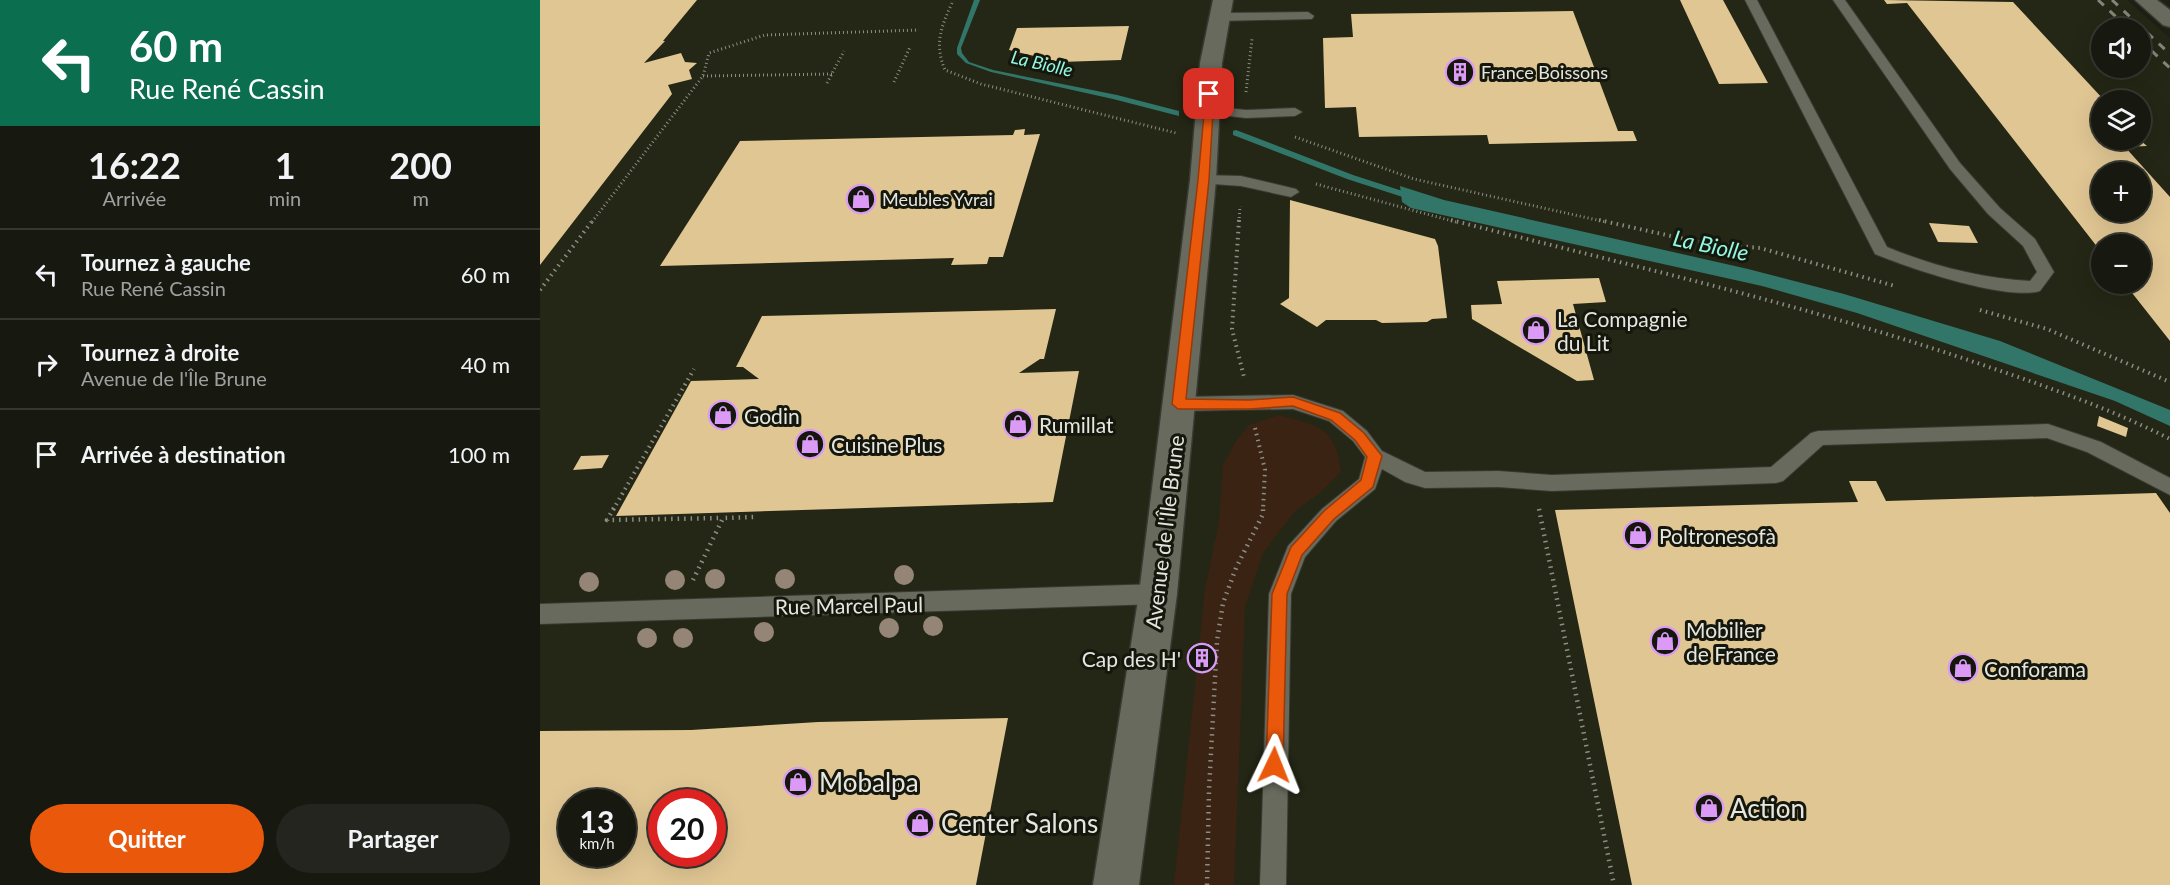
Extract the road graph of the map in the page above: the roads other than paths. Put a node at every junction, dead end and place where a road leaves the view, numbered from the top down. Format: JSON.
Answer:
{"nodes":[{"id":1,"x":1751,"y":0,"type":"edge"},
{"id":2,"x":1839,"y":0,"type":"edge"},
{"id":3,"x":2145,"y":0,"type":"edge"},
{"id":4,"x":1221,"y":8,"type":"edge"},
{"id":5,"x":1308,"y":16,"type":"dead end"},
{"id":6,"x":2170,"y":21,"type":"edge"},
{"id":7,"x":1208,"y":110,"type":"junction"},
{"id":8,"x":1295,"y":112,"type":"dead end"},
{"id":9,"x":1203,"y":180,"type":"junction"},
{"id":10,"x":1291,"y":192,"type":"dead end"},
{"id":11,"x":1178,"y":404,"type":"junction"},
{"id":12,"x":1375,"y":456,"type":"junction"},
{"id":13,"x":2170,"y":487,"type":"edge"},
{"id":14,"x":1158,"y":594,"type":"junction"},
{"id":15,"x":540,"y":614,"type":"edge"},
{"id":16,"x":1116,"y":885,"type":"edge"},
{"id":17,"x":1273,"y":885,"type":"edge"}],
"edges":[{"from":1,"to":2,"type":"lane"},
{"from":3,"to":6,"type":"street"},
{"from":4,"to":5,"type":"lane"},
{"from":4,"to":7,"type":"street","name":"Avenue de l'Île Brune"},
{"from":7,"to":8,"type":"lane"},
{"from":7,"to":9,"type":"street","name":"Avenue de l'Île Brune"},
{"from":9,"to":10,"type":"lane"},
{"from":9,"to":11,"type":"street","name":"Avenue de l'Île Brune"},
{"from":11,"to":12,"type":"lane"},
{"from":11,"to":14,"type":"street","name":"Avenue de l'Île Brune"},
{"from":12,"to":13,"type":"lane"},
{"from":12,"to":17,"type":"lane"},
{"from":14,"to":15,"type":"lane","name":"Rue Marcel Paul"},
{"from":14,"to":16,"type":"street","name":"Avenue de l'Île Brune"}]}
